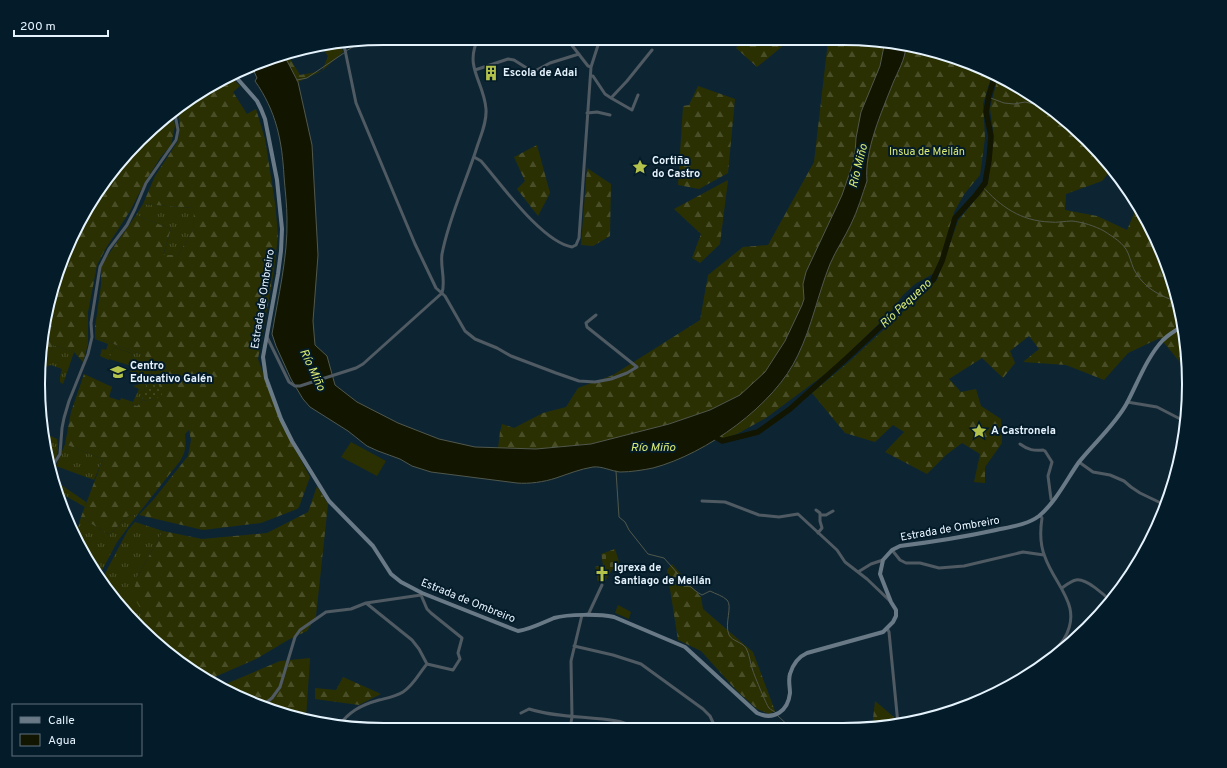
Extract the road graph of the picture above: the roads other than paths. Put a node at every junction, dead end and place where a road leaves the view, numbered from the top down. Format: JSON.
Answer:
{"nodes":[{"id":1,"x":475,"y":45,"type":"edge"},
{"id":2,"x":572,"y":45,"type":"edge"},
{"id":3,"x":598,"y":45,"type":"edge"},
{"id":4,"x":345,"y":48,"type":"edge"},
{"id":5,"x":652,"y":50,"type":"dead end"},
{"id":6,"x":579,"y":54,"type":"junction"},
{"id":7,"x":591,"y":65,"type":"junction"},
{"id":8,"x":475,"y":70,"type":"junction"},
{"id":9,"x":591,"y":76,"type":"junction"},
{"id":10,"x":237,"y":78,"type":"edge"},
{"id":11,"x":638,"y":95,"type":"dead end"},
{"id":12,"x":611,"y":98,"type":"junction"},
{"id":13,"x":588,"y":113,"type":"junction"},
{"id":14,"x":610,"y":115,"type":"dead end"},
{"id":15,"x":176,"y":117,"type":"edge"},
{"id":16,"x":474,"y":157,"type":"junction"},
{"id":17,"x":442,"y":293,"type":"junction"},
{"id":18,"x":596,"y":315,"type":"dead end"},
{"id":19,"x":1177,"y":330,"type":"edge"},
{"id":20,"x":266,"y":336,"type":"junction"},
{"id":21,"x":1127,"y":402,"type":"junction"},
{"id":22,"x":1180,"y":419,"type":"edge"},
{"id":23,"x":1020,"y":444,"type":"dead end"},
{"id":24,"x":55,"y":462,"type":"edge"},
{"id":25,"x":1079,"y":462,"type":"junction"},
{"id":26,"x":1053,"y":500,"type":"junction"},
{"id":27,"x":702,"y":501,"type":"dead end"},
{"id":28,"x":1160,"y":502,"type":"edge"},
{"id":29,"x":816,"y":510,"type":"dead end"},
{"id":30,"x":833,"y":511,"type":"dead end"},
{"id":31,"x":820,"y":515,"type":"junction"},
{"id":32,"x":1040,"y":515,"type":"junction"},
{"id":33,"x":818,"y":533,"type":"junction"},
{"id":34,"x":892,"y":550,"type":"junction"},
{"id":35,"x":1044,"y":555,"type":"junction"},
{"id":36,"x":883,"y":560,"type":"junction"},
{"id":37,"x":858,"y":572,"type":"junction"},
{"id":38,"x":602,"y":585,"type":"dead end"},
{"id":39,"x":1062,"y":588,"type":"junction"},
{"id":40,"x":421,"y":594,"type":"junction"},
{"id":41,"x":1106,"y":597,"type":"edge"},
{"id":42,"x":891,"y":602,"type":"junction"},
{"id":43,"x":366,"y":603,"type":"junction"},
{"id":44,"x":582,"y":615,"type":"junction"},
{"id":45,"x":588,"y":615,"type":"junction"},
{"id":46,"x":887,"y":628,"type":"junction"},
{"id":47,"x":574,"y":646,"type":"junction"},
{"id":48,"x":1058,"y":646,"type":"edge"},
{"id":49,"x":427,"y":664,"type":"junction"},
{"id":50,"x":267,"y":702,"type":"edge"},
{"id":51,"x":521,"y":713,"type":"dead end"},
{"id":52,"x":572,"y":717,"type":"junction"},
{"id":53,"x":897,"y":718,"type":"edge"},
{"id":54,"x":343,"y":720,"type":"edge"},
{"id":55,"x":571,"y":723,"type":"edge"},
{"id":56,"x":623,"y":723,"type":"edge"},
{"id":57,"x":713,"y":723,"type":"edge"}],
"edges":[{"from":1,"to":8,"type":"street"},
{"from":2,"to":6,"type":"street"},
{"from":3,"to":7,"type":"street"},
{"from":4,"to":17,"type":"street"},
{"from":5,"to":12,"type":"street"},
{"from":6,"to":7,"type":"street"},
{"from":6,"to":8,"type":"street"},
{"from":7,"to":9,"type":"street"},
{"from":8,"to":16,"type":"street"},
{"from":9,"to":12,"type":"street"},
{"from":9,"to":13,"type":"street"},
{"from":10,"to":20,"type":"street","name":"Estrada de Ombreiro"},
{"from":11,"to":12,"type":"street"},
{"from":13,"to":14,"type":"street"},
{"from":13,"to":16,"type":"street"},
{"from":15,"to":24,"type":"street"},
{"from":16,"to":17,"type":"street"},
{"from":17,"to":18,"type":"street"},
{"from":17,"to":20,"type":"street"},
{"from":19,"to":21,"type":"street","name":"Estrada de Ombreiro"},
{"from":20,"to":40,"type":"street","name":"Estrada de Ombreiro"},
{"from":21,"to":22,"type":"street"},
{"from":21,"to":25,"type":"street","name":"Estrada de Ombreiro"},
{"from":23,"to":26,"type":"street"},
{"from":25,"to":26,"type":"street","name":"Estrada de Ombreiro"},
{"from":25,"to":28,"type":"street"},
{"from":26,"to":32,"type":"street","name":"Estrada de Ombreiro"},
{"from":27,"to":33,"type":"street"},
{"from":29,"to":31,"type":"street"},
{"from":30,"to":31,"type":"street"},
{"from":31,"to":33,"type":"street"},
{"from":32,"to":34,"type":"street","name":"Estrada de Ombreiro"},
{"from":32,"to":35,"type":"street"},
{"from":33,"to":37,"type":"street"},
{"from":34,"to":35,"type":"street"},
{"from":34,"to":36,"type":"street","name":"Estrada de Ombreiro"},
{"from":35,"to":39,"type":"street"},
{"from":36,"to":37,"type":"street"},
{"from":36,"to":42,"type":"street"},
{"from":37,"to":42,"type":"street"},
{"from":38,"to":45,"type":"street"},
{"from":39,"to":41,"type":"street"},
{"from":39,"to":48,"type":"street"},
{"from":40,"to":43,"type":"street"},
{"from":40,"to":44,"type":"street","name":"Estrada de Ombreiro"},
{"from":40,"to":49,"type":"street"},
{"from":42,"to":46,"type":"street"},
{"from":43,"to":49,"type":"street"},
{"from":43,"to":50,"type":"street"},
{"from":44,"to":45,"type":"street","name":"Estrada de Ombreiro"},
{"from":44,"to":47,"type":"street"},
{"from":45,"to":46,"type":"street","name":"Estrada de Ombreiro"},
{"from":46,"to":53,"type":"street"},
{"from":47,"to":52,"type":"street"},
{"from":47,"to":57,"type":"street"},
{"from":49,"to":54,"type":"street"},
{"from":51,"to":52,"type":"street"},
{"from":52,"to":55,"type":"street"},
{"from":52,"to":56,"type":"street"}]}
